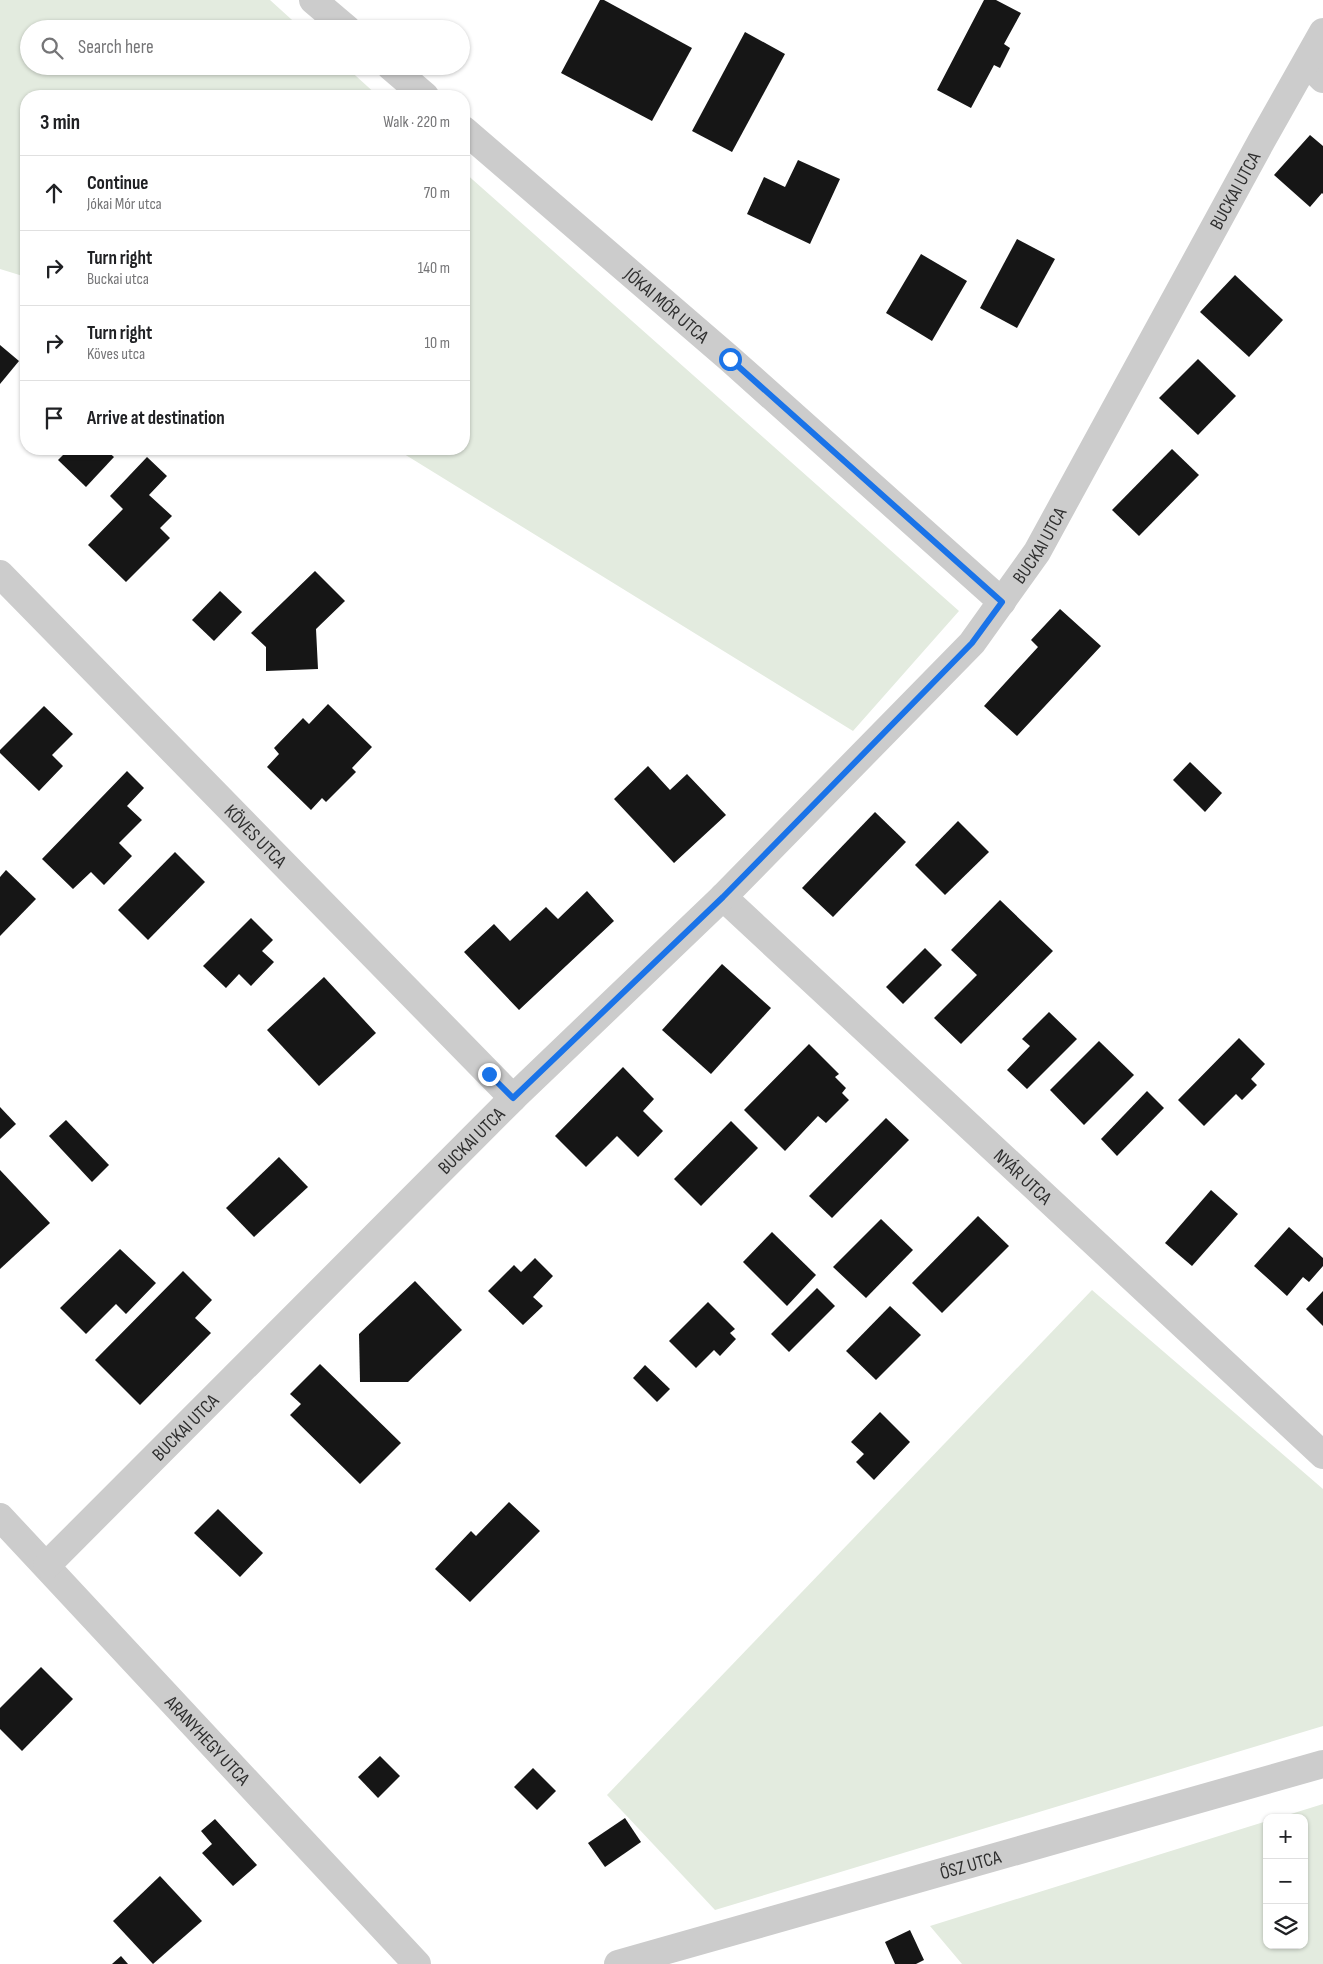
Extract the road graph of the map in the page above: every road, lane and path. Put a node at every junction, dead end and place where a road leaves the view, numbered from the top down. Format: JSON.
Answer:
{"nodes":[{"id":1,"x":313,"y":0,"type":"edge"},
{"id":2,"x":336,"y":20,"type":"edge"},
{"id":3,"x":1323,"y":32,"type":"edge"},
{"id":4,"x":1315,"y":71,"type":"edge"},
{"id":5,"x":400,"y":75,"type":"edge"},
{"id":6,"x":418,"y":90,"type":"edge"},
{"id":7,"x":470,"y":135,"type":"edge"},
{"id":8,"x":0,"y":574,"type":"edge"},
{"id":9,"x":1002,"y":602,"type":"junction"},
{"id":10,"x":723,"y":897,"type":"junction"},
{"id":11,"x":513,"y":1098,"type":"junction"},
{"id":12,"x":1323,"y":1455,"type":"edge"},
{"id":13,"x":0,"y":1517,"type":"edge"},
{"id":14,"x":47,"y":1565,"type":"junction"},
{"id":15,"x":1323,"y":1764,"type":"edge"},
{"id":16,"x":417,"y":1964,"type":"edge"},
{"id":17,"x":618,"y":1964,"type":"edge"}],
"edges":[{"from":1,"to":2,"type":"street"},
{"from":3,"to":4,"type":"street","name":"BUCKAI UTCA"},
{"from":4,"to":9,"type":"street","name":"BUCKAI UTCA"},
{"from":5,"to":6,"type":"street"},
{"from":7,"to":9,"type":"street","name":"JÓKAI MÓR UTCA"},
{"from":8,"to":11,"type":"street","name":"KÖVES UTCA"},
{"from":9,"to":10,"type":"street","name":"BUCKAI UTCA"},
{"from":10,"to":11,"type":"street","name":"BUCKAI UTCA"},
{"from":10,"to":12,"type":"street","name":"NYÁR UTCA"},
{"from":11,"to":14,"type":"street","name":"BUCKAI UTCA"},
{"from":13,"to":14,"type":"street","name":"ARANYHEGY UTCA"},
{"from":14,"to":16,"type":"street","name":"ARANYHEGY UTCA"},
{"from":15,"to":17,"type":"street","name":"ŐSZ UTCA"}]}
